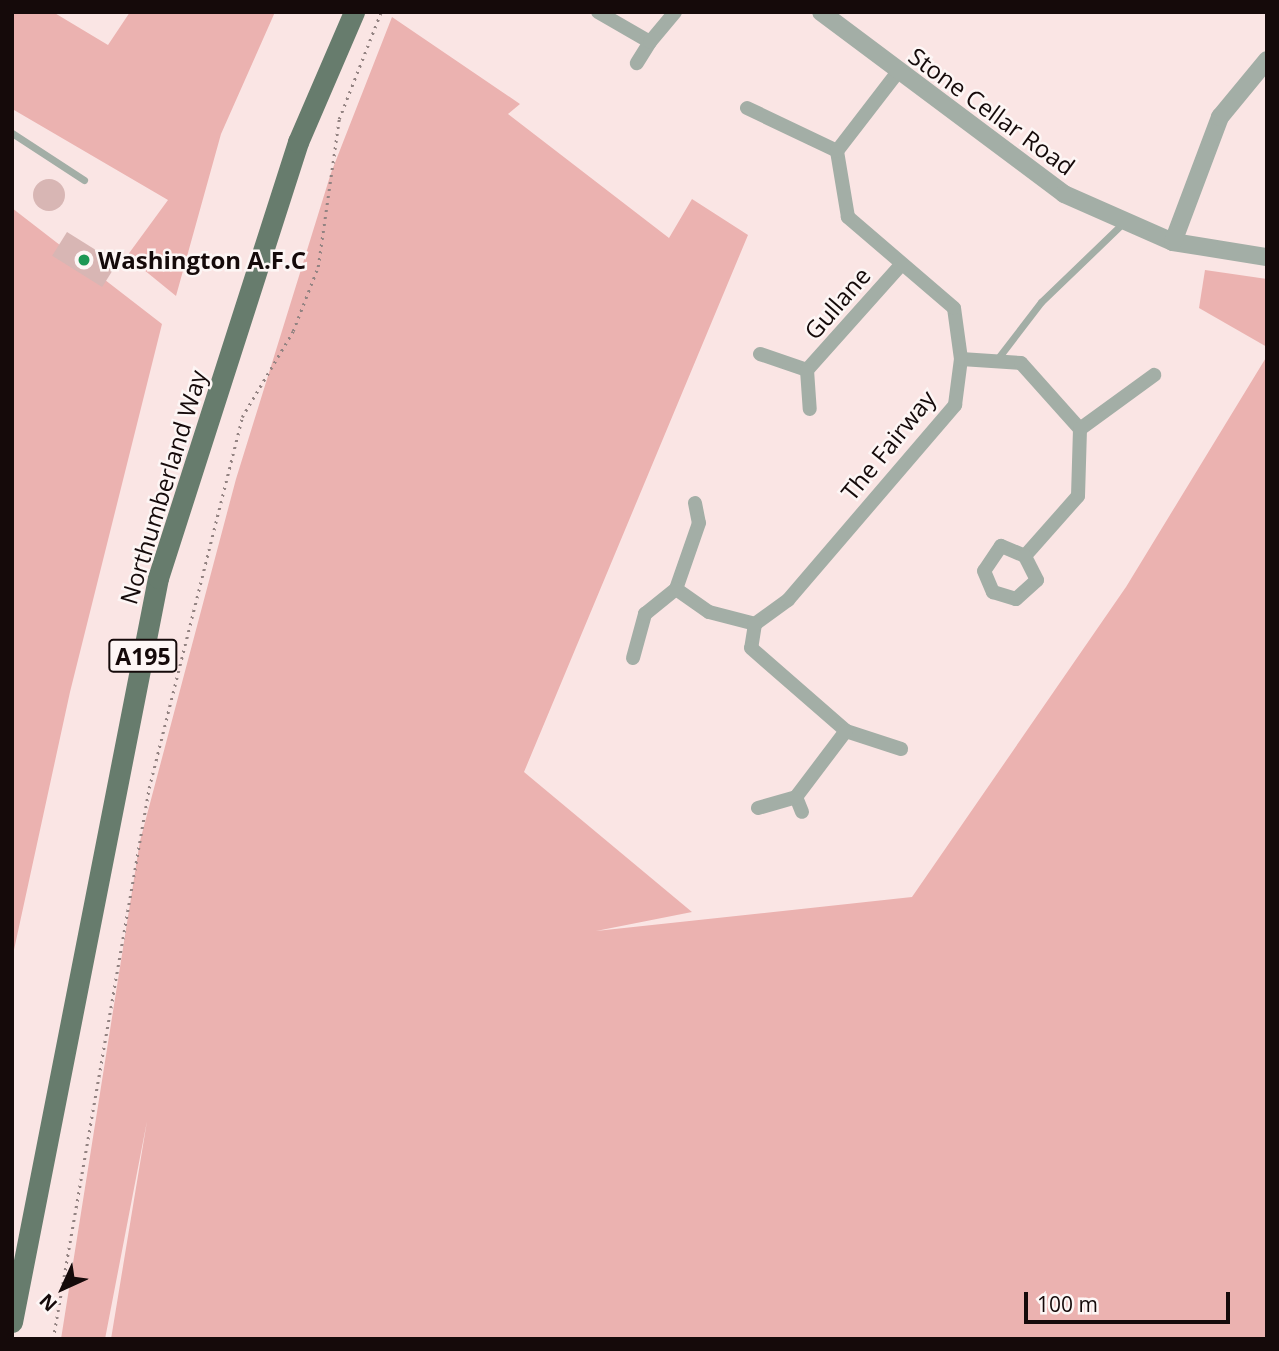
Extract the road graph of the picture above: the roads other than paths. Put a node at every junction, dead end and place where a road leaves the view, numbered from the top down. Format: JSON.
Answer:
{"nodes":[{"id":1,"x":354,"y":12,"type":"edge"},
{"id":2,"x":598,"y":12,"type":"edge"},
{"id":3,"x":675,"y":12,"type":"edge"},
{"id":4,"x":821,"y":12,"type":"edge"},
{"id":5,"x":650,"y":42,"type":"junction"},
{"id":6,"x":1267,"y":60,"type":"edge"},
{"id":7,"x":637,"y":63,"type":"dead end"},
{"id":8,"x":897,"y":73,"type":"junction"},
{"id":9,"x":747,"y":108,"type":"dead end"},
{"id":10,"x":12,"y":133,"type":"edge"},
{"id":11,"x":837,"y":151,"type":"junction"},
{"id":12,"x":84,"y":180,"type":"dead end"},
{"id":13,"x":1122,"y":223,"type":"junction"},
{"id":14,"x":1173,"y":242,"type":"junction"},
{"id":15,"x":1267,"y":257,"type":"edge"},
{"id":16,"x":901,"y":265,"type":"junction"},
{"id":17,"x":760,"y":354,"type":"dead end"},
{"id":18,"x":961,"y":359,"type":"junction"},
{"id":19,"x":995,"y":362,"type":"junction"},
{"id":20,"x":807,"y":370,"type":"junction"},
{"id":21,"x":1154,"y":375,"type":"dead end"},
{"id":22,"x":810,"y":409,"type":"dead end"},
{"id":23,"x":1080,"y":429,"type":"junction"},
{"id":24,"x":695,"y":503,"type":"dead end"},
{"id":25,"x":1025,"y":556,"type":"dead end"},
{"id":26,"x":676,"y":589,"type":"junction"},
{"id":27,"x":755,"y":624,"type":"junction"},
{"id":28,"x":633,"y":658,"type":"dead end"},
{"id":29,"x":846,"y":731,"type":"junction"},
{"id":30,"x":901,"y":749,"type":"dead end"},
{"id":31,"x":796,"y":797,"type":"junction"},
{"id":32,"x":758,"y":807,"type":"dead end"},
{"id":33,"x":802,"y":812,"type":"dead end"},
{"id":34,"x":12,"y":1322,"type":"edge"}],
"edges":[{"from":1,"to":34,"type":"main road","name":"Northumberland Way","number":"A195"},
{"from":2,"to":5,"type":"street"},
{"from":3,"to":5,"type":"street"},
{"from":4,"to":8,"type":"street","name":"Stone Cellar Road"},
{"from":5,"to":7,"type":"street"},
{"from":6,"to":14,"type":"street"},
{"from":8,"to":11,"type":"street"},
{"from":8,"to":13,"type":"street","name":"Stone Cellar Road"},
{"from":9,"to":11,"type":"street"},
{"from":10,"to":12,"type":"lane"},
{"from":11,"to":16,"type":"street","name":"The Fairway"},
{"from":13,"to":14,"type":"street","name":"Stone Cellar Road"},
{"from":13,"to":19,"type":"lane"},
{"from":14,"to":15,"type":"street","name":"Stone Cellar Road"},
{"from":16,"to":18,"type":"street","name":"The Fairway"},
{"from":16,"to":20,"type":"street","name":"Gullane"},
{"from":17,"to":20,"type":"street","name":"Gullane"},
{"from":18,"to":19,"type":"street"},
{"from":18,"to":27,"type":"street","name":"The Fairway"},
{"from":19,"to":23,"type":"street"},
{"from":20,"to":22,"type":"street","name":"Gullane"},
{"from":21,"to":23,"type":"street"},
{"from":23,"to":25,"type":"street"},
{"from":24,"to":26,"type":"street"},
{"from":26,"to":27,"type":"street"},
{"from":26,"to":28,"type":"street"},
{"from":27,"to":29,"type":"street"},
{"from":29,"to":30,"type":"street"},
{"from":29,"to":31,"type":"street"},
{"from":31,"to":32,"type":"street"},
{"from":31,"to":33,"type":"street"}]}
